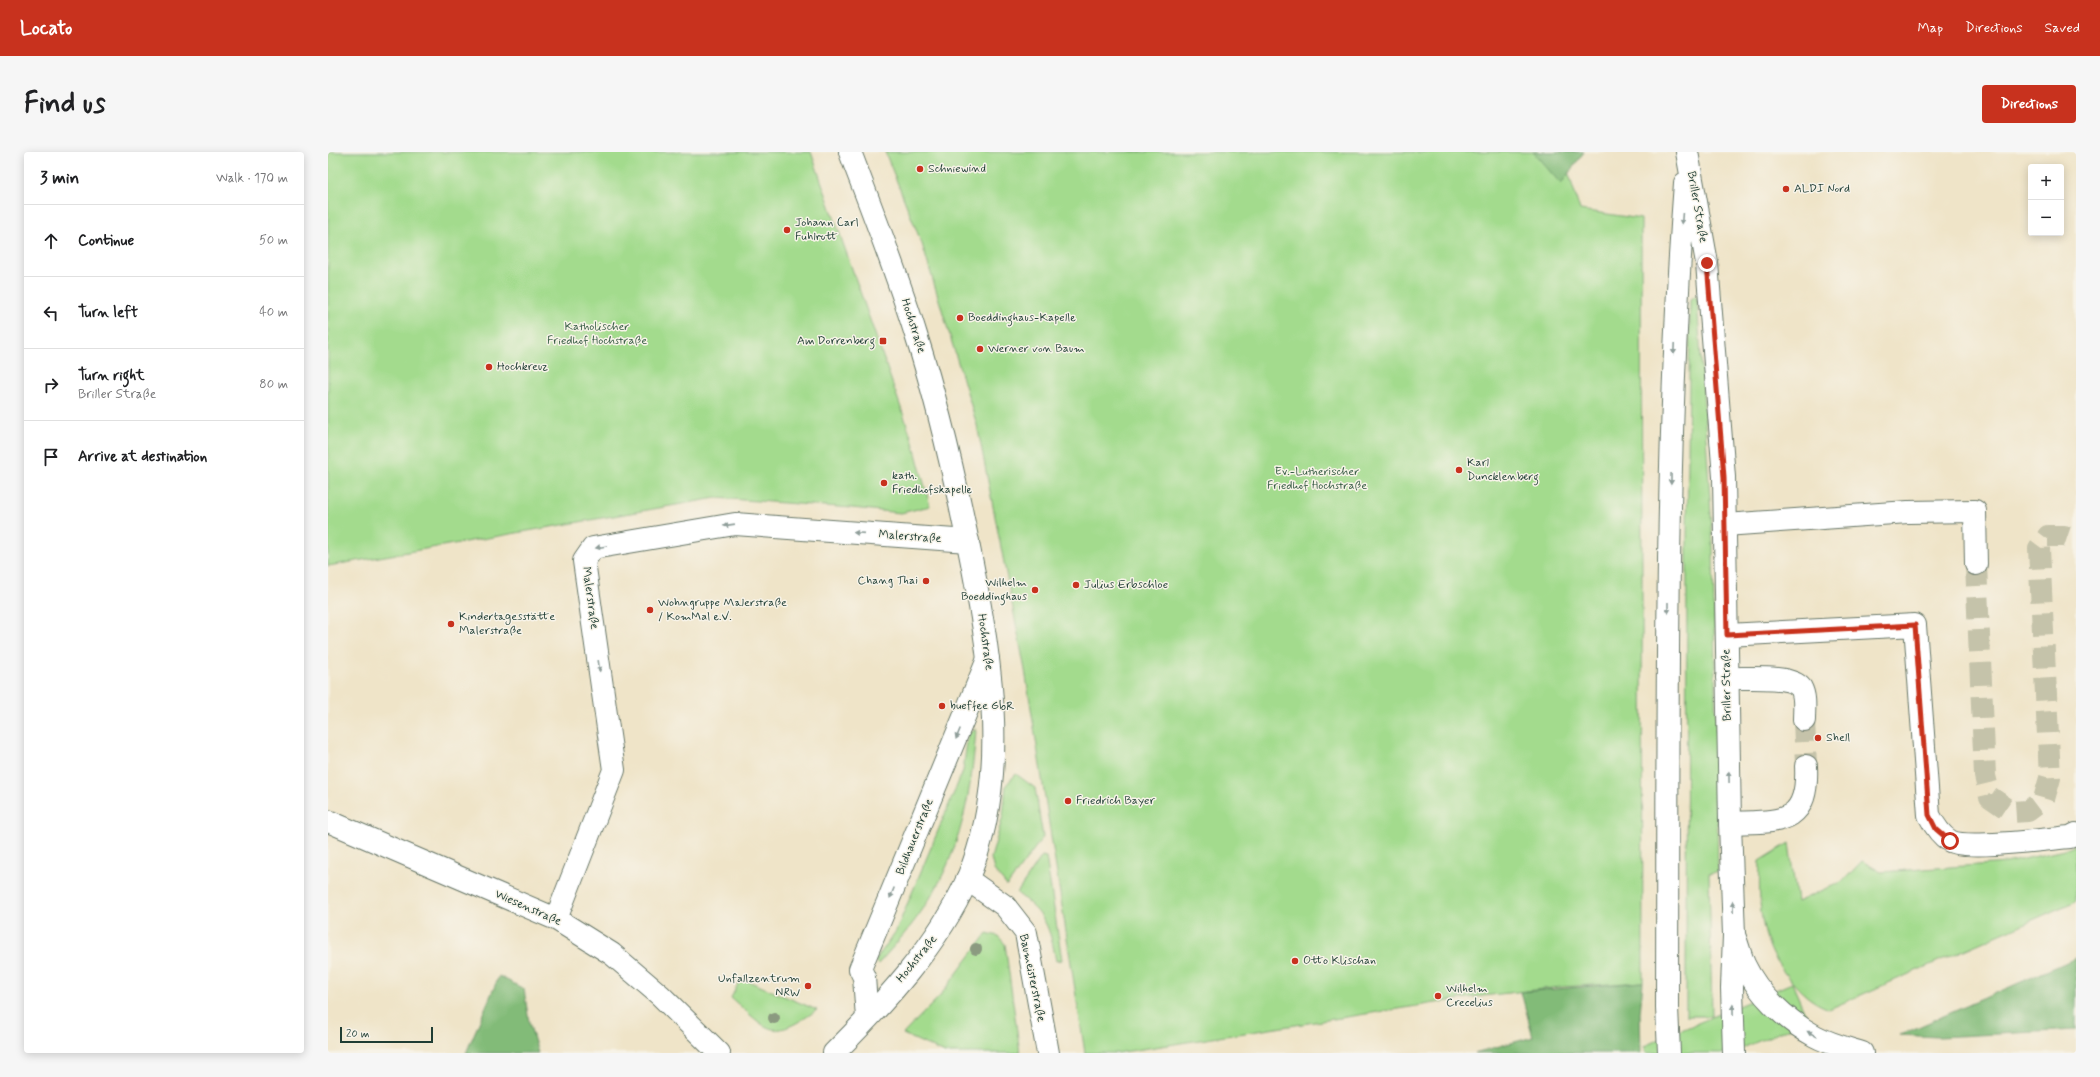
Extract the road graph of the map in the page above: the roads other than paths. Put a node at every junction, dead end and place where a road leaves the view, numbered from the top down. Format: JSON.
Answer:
{"nodes":[{"id":1,"x":850,"y":152,"type":"edge"},
{"id":2,"x":1687,"y":152,"type":"edge"},
{"id":3,"x":1725,"y":525,"type":"junction"},
{"id":4,"x":968,"y":541,"type":"junction"},
{"id":5,"x":1976,"y":564,"type":"tunnel mouth"},
{"id":6,"x":1727,"y":635,"type":"junction"},
{"id":7,"x":988,"y":659,"type":"junction"},
{"id":8,"x":1727,"y":678,"type":"junction"},
{"id":9,"x":1804,"y":720,"type":"tunnel mouth"},
{"id":10,"x":1806,"y":766,"type":"tunnel mouth"},
{"id":11,"x":328,"y":821,"type":"edge"},
{"id":12,"x":1730,"y":822,"type":"junction"},
{"id":13,"x":2076,"y":834,"type":"edge"},
{"id":14,"x":967,"y":879,"type":"junction"},
{"id":15,"x":556,"y":919,"type":"junction"},
{"id":16,"x":1734,"y":935,"type":"junction"},
{"id":17,"x":867,"y":1018,"type":"junction"},
{"id":18,"x":719,"y":1053,"type":"edge"},
{"id":19,"x":834,"y":1053,"type":"edge"},
{"id":20,"x":1048,"y":1053,"type":"edge"},
{"id":21,"x":1669,"y":1053,"type":"edge"},
{"id":22,"x":1734,"y":1053,"type":"edge"},
{"id":23,"x":1862,"y":1053,"type":"edge"}],
"edges":[{"from":1,"to":4,"type":"main road","name":"Hochstraße"},
{"from":2,"to":3,"type":"main road","name":"Briller Straße"},
{"from":2,"to":21,"type":"main road","name":"Briller Straße","one_way":true},
{"from":3,"to":5,"type":"main road"},
{"from":3,"to":6,"type":"main road","name":"Briller Straße"},
{"from":4,"to":7,"type":"main road","name":"Hochstraße"},
{"from":4,"to":15,"type":"main road","name":"Malerstraße","one_way":true},
{"from":6,"to":8,"type":"main road","name":"Briller Straße"},
{"from":6,"to":13,"type":"main road"},
{"from":7,"to":14,"type":"main road","name":"Hochstraße"},
{"from":7,"to":17,"type":"main road","name":"Bildhauerstraße","one_way":true},
{"from":8,"to":9,"type":"main road"},
{"from":12,"to":8,"type":"main road","name":"Briller Straße","one_way":true},
{"from":10,"to":12,"type":"main road"},
{"from":11,"to":15,"type":"main road","name":"Wiesenstraße"},
{"from":16,"to":12,"type":"main road","name":"Briller Straße","one_way":true},
{"from":14,"to":17,"type":"main road","name":"Hochstraße"},
{"from":14,"to":20,"type":"main road","name":"Baumeisterstraße"},
{"from":15,"to":18,"type":"main road","name":"Wiesenstraße"},
{"from":22,"to":16,"type":"main road","name":"Briller Straße","one_way":true},
{"from":23,"to":16,"type":"main road","one_way":true},
{"from":17,"to":19,"type":"main road","name":"Hochstraße"}]}
